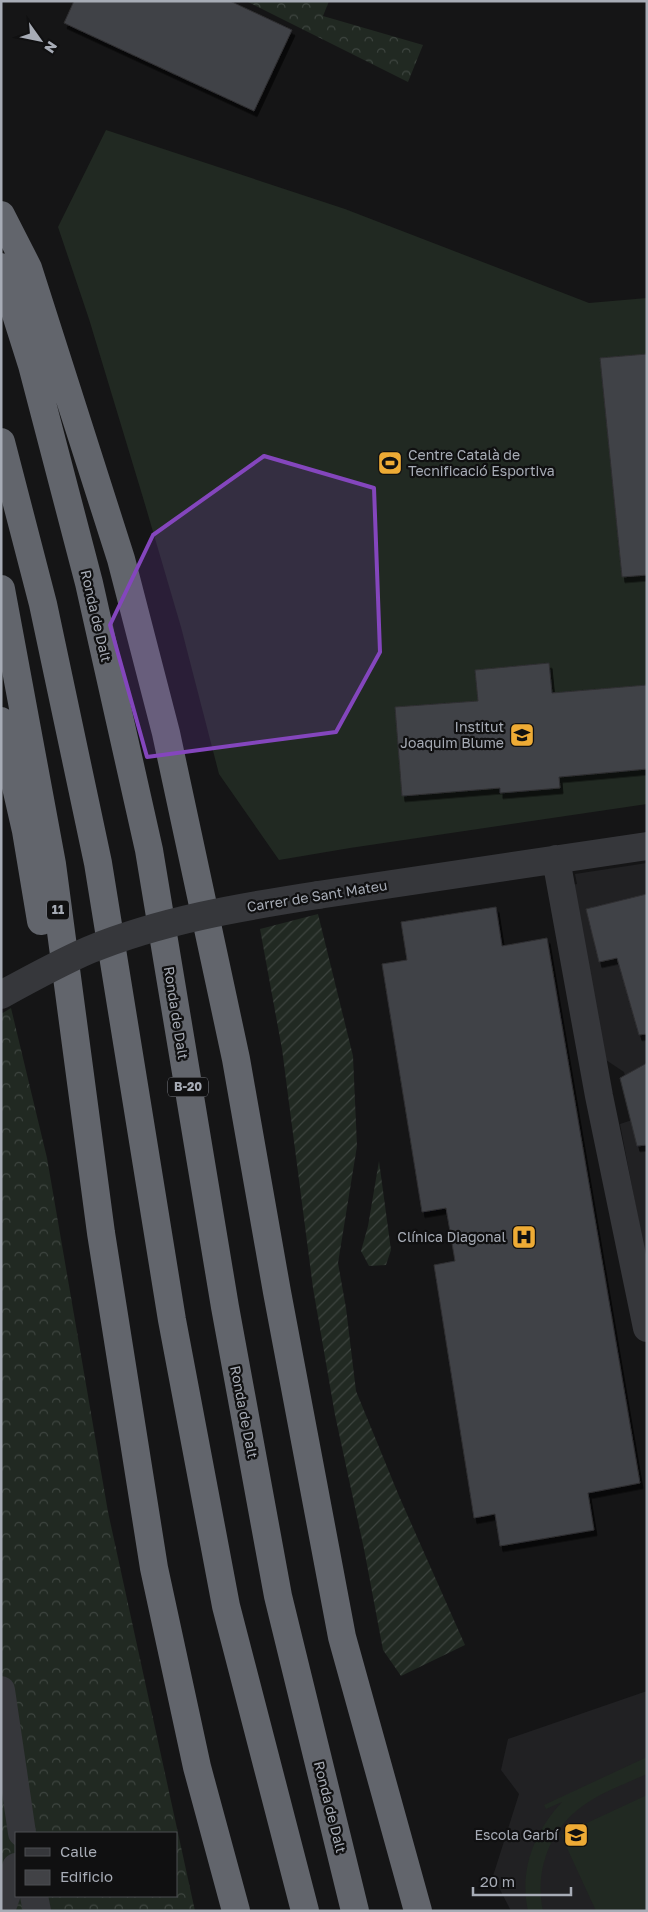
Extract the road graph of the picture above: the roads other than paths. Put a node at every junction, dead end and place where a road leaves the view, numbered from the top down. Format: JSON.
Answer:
{"nodes":[{"id":1,"x":1,"y":215,"type":"edge"},
{"id":2,"x":1,"y":267,"type":"edge"},
{"id":3,"x":1,"y":442,"type":"edge"},
{"id":4,"x":1,"y":589,"type":"edge"},
{"id":5,"x":1,"y":721,"type":"edge"},
{"id":6,"x":647,"y":846,"type":"edge"},
{"id":7,"x":556,"y":860,"type":"junction"},
{"id":8,"x":1,"y":995,"type":"edge"},
{"id":9,"x":101,"y":1233,"type":"junction"},
{"id":10,"x":647,"y":1328,"type":"edge"},
{"id":11,"x":1,"y":1690,"type":"edge"},
{"id":12,"x":22,"y":1832,"type":"edge"},
{"id":13,"x":15,"y":1870,"type":"edge"},
{"id":14,"x":34,"y":1897,"type":"edge"},
{"id":15,"x":1,"y":1911,"type":"edge"},
{"id":16,"x":37,"y":1911,"type":"edge"},
{"id":17,"x":236,"y":1911,"type":"edge"},
{"id":18,"x":305,"y":1911,"type":"edge"},
{"id":19,"x":355,"y":1911,"type":"edge"},
{"id":20,"x":418,"y":1911,"type":"edge"}],
"edges":[{"from":1,"to":20,"type":"highway"},
{"from":2,"to":19,"type":"highway","name":"Ronda de Dalt","number":"B-20"},
{"from":3,"to":18,"type":"highway"},
{"from":4,"to":9,"type":"highway","number":"11"},
{"from":5,"to":9,"type":"highway"},
{"from":6,"to":7,"type":"street","name":"Carrer de Sant Mateu"},
{"from":7,"to":8,"type":"street","name":"Carrer de Sant Mateu","bridge":true},
{"from":7,"to":10,"type":"street"},
{"from":9,"to":17,"type":"highway"},
{"from":11,"to":12,"type":"street"},
{"from":13,"to":15,"type":"street"},
{"from":14,"to":16,"type":"street"}]}
